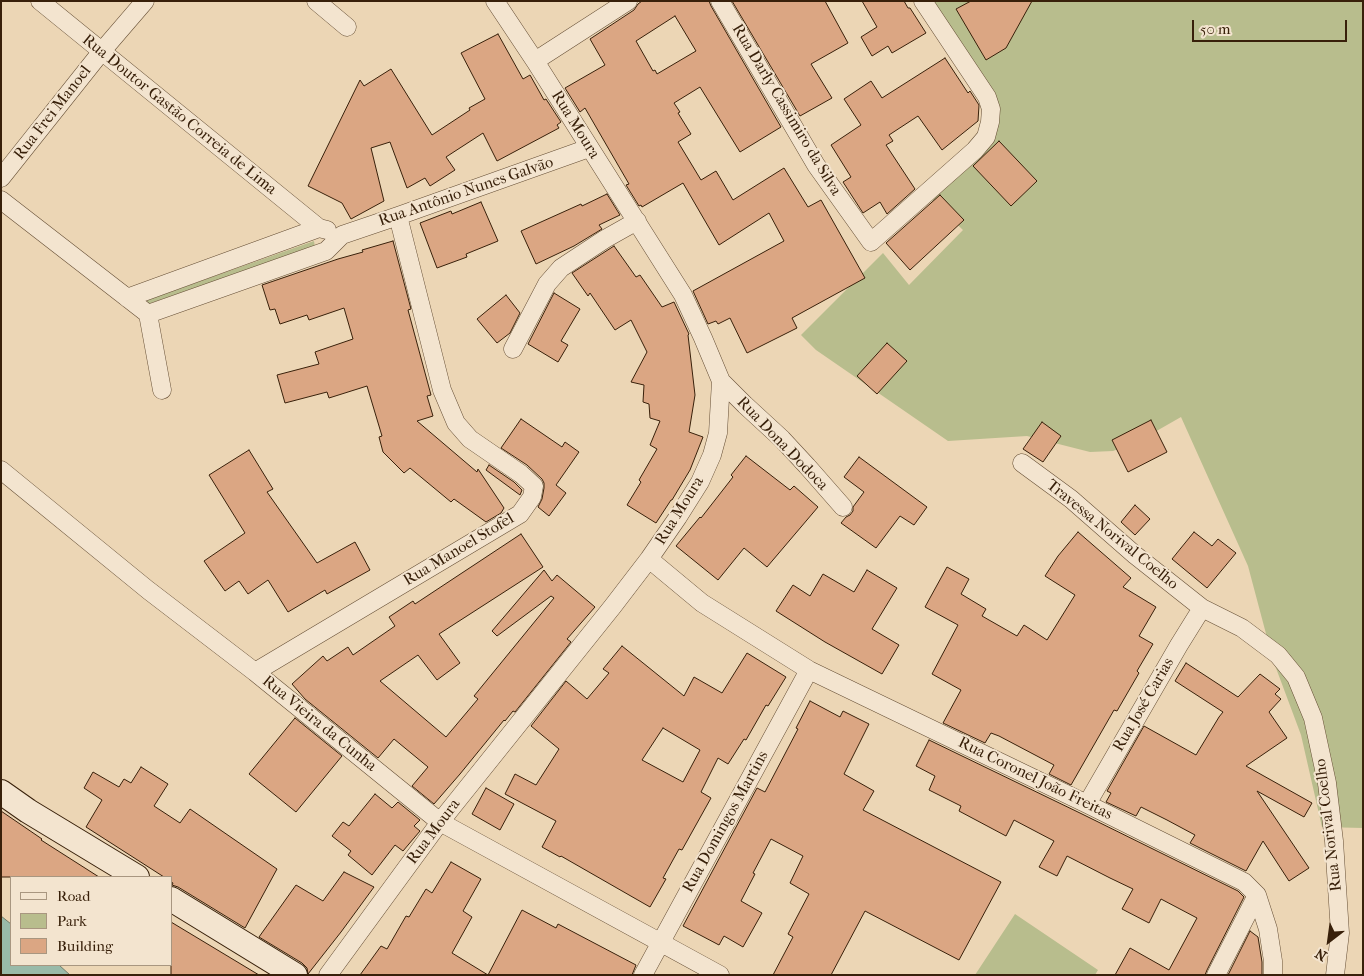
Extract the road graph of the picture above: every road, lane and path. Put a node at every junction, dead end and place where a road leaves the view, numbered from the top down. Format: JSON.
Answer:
{"nodes":[{"id":1,"x":40,"y":1,"type":"edge"},
{"id":2,"x":145,"y":1,"type":"edge"},
{"id":3,"x":316,"y":1,"type":"edge"},
{"id":4,"x":495,"y":1,"type":"edge"},
{"id":5,"x":628,"y":1,"type":"edge"},
{"id":6,"x":720,"y":1,"type":"edge"},
{"id":7,"x":923,"y":1,"type":"edge"},
{"id":8,"x":347,"y":27,"type":"dead end"},
{"id":9,"x":102,"y":51,"type":"junction"},
{"id":10,"x":535,"y":61,"type":"junction"},
{"id":11,"x":589,"y":148,"type":"junction"},
{"id":12,"x":1,"y":178,"type":"edge"},
{"id":13,"x":1,"y":200,"type":"edge"},
{"id":14,"x":398,"y":216,"type":"junction"},
{"id":15,"x":637,"y":221,"type":"junction"},
{"id":16,"x":319,"y":228,"type":"junction"},
{"id":17,"x":342,"y":235,"type":"junction"},
{"id":18,"x":127,"y":298,"type":"junction"},
{"id":19,"x":148,"y":314,"type":"junction"},
{"id":20,"x":513,"y":349,"type":"dead end"},
{"id":21,"x":721,"y":381,"type":"junction"},
{"id":22,"x":162,"y":390,"type":"dead end"},
{"id":23,"x":1022,"y":463,"type":"dead end"},
{"id":24,"x":1,"y":470,"type":"edge"},
{"id":25,"x":843,"y":508,"type":"dead end"},
{"id":26,"x":649,"y":559,"type":"junction"},
{"id":27,"x":1202,"y":608,"type":"junction"},
{"id":28,"x":810,"y":670,"type":"junction"},
{"id":29,"x":254,"y":672,"type":"junction"},
{"id":30,"x":1,"y":792,"type":"edge"},
{"id":31,"x":1087,"y":804,"type":"junction"},
{"id":32,"x":440,"y":822,"type":"junction"},
{"id":33,"x":134,"y":876,"type":"edge"},
{"id":34,"x":1257,"y":895,"type":"junction"},
{"id":35,"x":172,"y":900,"type":"edge"},
{"id":36,"x":660,"y":942,"type":"junction"},
{"id":37,"x":295,"y":975,"type":"edge"},
{"id":38,"x":328,"y":975,"type":"edge"},
{"id":39,"x":643,"y":975,"type":"edge"},
{"id":40,"x":720,"y":975,"type":"edge"},
{"id":41,"x":1216,"y":975,"type":"edge"},
{"id":42,"x":1273,"y":975,"type":"edge"},
{"id":43,"x":1335,"y":975,"type":"edge"}],
"edges":[{"from":1,"to":9,"type":"street","name":"Rua Doutor Gastão Correia de Lima"},
{"from":2,"to":9,"type":"street","name":"Rua Frei Manoel"},
{"from":3,"to":8,"type":"street"},
{"from":4,"to":10,"type":"street","name":"Rua Moura"},
{"from":5,"to":10,"type":"street"},
{"from":6,"to":7,"type":"street","name":"Rua Darly Cassimiro da Silva"},
{"from":9,"to":12,"type":"street","name":"Rua Frei Manoel"},
{"from":9,"to":16,"type":"street","name":"Rua Doutor Gastão Correia de Lima"},
{"from":10,"to":11,"type":"street","name":"Rua Moura"},
{"from":11,"to":14,"type":"street","name":"Rua Antônio Nunes Galvão"},
{"from":11,"to":15,"type":"street","name":"Rua Moura"},
{"from":13,"to":18,"type":"street"},
{"from":14,"to":17,"type":"street","name":"Rua Antônio Nunes Galvão"},
{"from":14,"to":29,"type":"street","name":"Rua Manoel Stofel"},
{"from":15,"to":20,"type":"street"},
{"from":15,"to":21,"type":"street","name":"Rua Moura"},
{"from":16,"to":17,"type":"street"},
{"from":16,"to":18,"type":"street"},
{"from":17,"to":19,"type":"street","name":"Rua Antônio Nunes Galvão"},
{"from":18,"to":19,"type":"street"},
{"from":19,"to":22,"type":"street"},
{"from":21,"to":25,"type":"street","name":"Rua Dona Dodoca"},
{"from":21,"to":26,"type":"street","name":"Rua Moura"},
{"from":23,"to":27,"type":"street","name":"Travessa Norival Coelho"},
{"from":24,"to":29,"type":"street","name":"Rua Vieira da Cunha"},
{"from":26,"to":28,"type":"street","name":"Rua Coronel João Freitas"},
{"from":26,"to":32,"type":"street","name":"Rua Moura"},
{"from":27,"to":31,"type":"street","name":"Rua José Carias"},
{"from":27,"to":43,"type":"street","name":"Rua Norival Coelho"},
{"from":28,"to":31,"type":"street","name":"Rua Coronel João Freitas"},
{"from":28,"to":36,"type":"street","name":"Rua Domingos Martins"},
{"from":29,"to":32,"type":"street","name":"Rua Vieira da Cunha"},
{"from":30,"to":33,"type":"main road"},
{"from":31,"to":34,"type":"street","name":"Rua Coronel João Freitas"},
{"from":32,"to":36,"type":"street","name":"Rua Vieira da Cunha"},
{"from":32,"to":38,"type":"street","name":"Rua Moura"},
{"from":34,"to":41,"type":"street"},
{"from":34,"to":42,"type":"street"},
{"from":35,"to":37,"type":"main road"},
{"from":36,"to":39,"type":"street","name":"Rua Domingos Martins"},
{"from":36,"to":40,"type":"street","name":"Rua Vieira da Cunha"}]}
